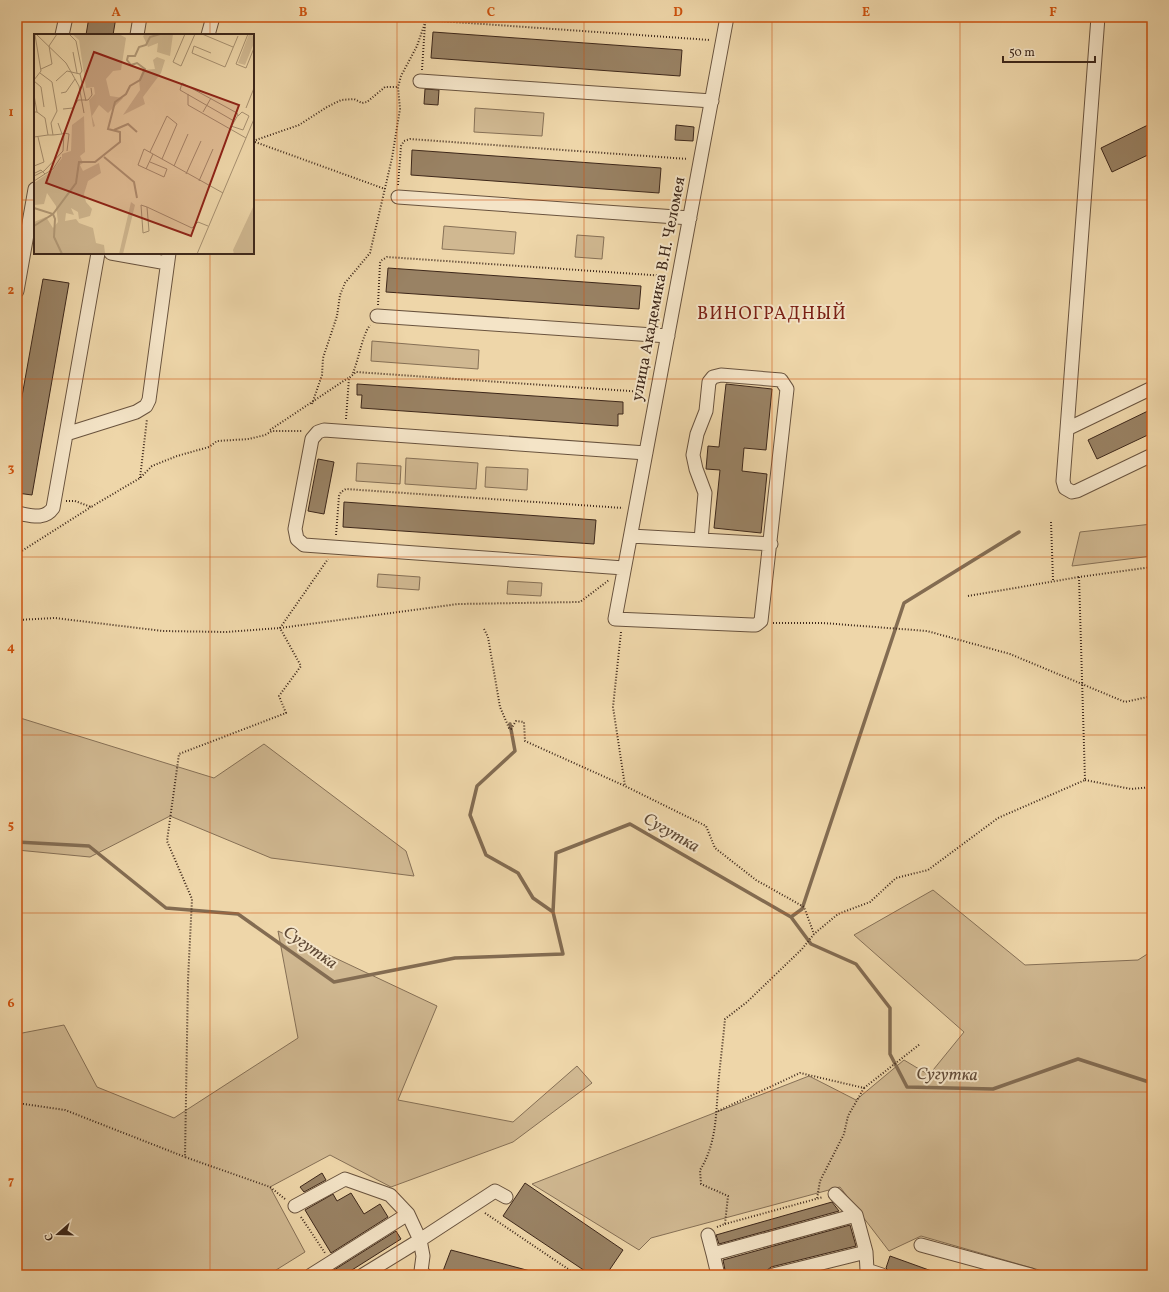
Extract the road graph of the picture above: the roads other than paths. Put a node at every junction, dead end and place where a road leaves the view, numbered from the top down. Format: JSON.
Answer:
{"nodes":[{"id":1,"x":66,"y":17,"type":"edge"},
{"id":2,"x":140,"y":17,"type":"edge"},
{"id":3,"x":213,"y":17,"type":"edge"},
{"id":4,"x":728,"y":17,"type":"edge"},
{"id":5,"x":1098,"y":17,"type":"edge"},
{"id":6,"x":62,"y":34,"type":"edge"},
{"id":7,"x":137,"y":34,"type":"edge"},
{"id":8,"x":208,"y":34,"type":"edge"},
{"id":9,"x":420,"y":81,"type":"road end"},
{"id":10,"x":712,"y":102,"type":"junction"},
{"id":11,"x":398,"y":197,"type":"road end"},
{"id":12,"x":34,"y":202,"type":"edge"},
{"id":13,"x":690,"y":218,"type":"junction"},
{"id":14,"x":31,"y":239,"type":"edge"},
{"id":15,"x":98,"y":254,"type":"edge"},
{"id":16,"x":122,"y":254,"type":"edge"},
{"id":17,"x":168,"y":258,"type":"edge"},
{"id":18,"x":17,"y":291,"type":"edge"},
{"id":19,"x":377,"y":316,"type":"road end"},
{"id":20,"x":668,"y":336,"type":"junction"},
{"id":21,"x":1152,"y":388,"type":"edge"},
{"id":22,"x":1067,"y":429,"type":"junction"},
{"id":23,"x":66,"y":434,"type":"junction"},
{"id":24,"x":646,"y":453,"type":"junction"},
{"id":25,"x":1152,"y":455,"type":"edge"},
{"id":26,"x":17,"y":513,"type":"edge"},
{"id":27,"x":631,"y":536,"type":"junction"},
{"id":28,"x":701,"y":540,"type":"junction"},
{"id":29,"x":771,"y":544,"type":"junction"},
{"id":30,"x":624,"y":568,"type":"junction"},
{"id":31,"x":835,"y":1194,"type":"road end"},
{"id":32,"x":506,"y":1197,"type":"dead end"},
{"id":33,"x":295,"y":1206,"type":"road end"},
{"id":34,"x":408,"y":1214,"type":"junction"},
{"id":35,"x":856,"y":1215,"type":"junction"},
{"id":36,"x":708,"y":1235,"type":"road end"},
{"id":37,"x":420,"y":1240,"type":"junction"},
{"id":38,"x":921,"y":1245,"type":"dead end"},
{"id":39,"x":866,"y":1252,"type":"junction"},
{"id":40,"x":713,"y":1254,"type":"junction"},
{"id":41,"x":311,"y":1275,"type":"edge"},
{"id":42,"x":363,"y":1275,"type":"edge"},
{"id":43,"x":425,"y":1275,"type":"edge"},
{"id":44,"x":718,"y":1275,"type":"edge"},
{"id":45,"x":773,"y":1275,"type":"edge"},
{"id":46,"x":882,"y":1275,"type":"edge"},
{"id":47,"x":1031,"y":1275,"type":"edge"}],
"edges":[{"from":1,"to":6,"type":"street"},
{"from":2,"to":7,"type":"street"},
{"from":3,"to":8,"type":"street"},
{"from":4,"to":10,"type":"street","name":"улица Академика В.Н. Челомея"},
{"from":5,"to":22,"type":"street"},
{"from":9,"to":10,"type":"street"},
{"from":10,"to":13,"type":"street","name":"улица Академика В.Н. Челомея"},
{"from":11,"to":13,"type":"street"},
{"from":12,"to":14,"type":"street"},
{"from":13,"to":20,"type":"street","name":"улица Академика В.Н. Челомея"},
{"from":14,"to":18,"type":"street"},
{"from":15,"to":23,"type":"street"},
{"from":16,"to":17,"type":"street"},
{"from":17,"to":23,"type":"street"},
{"from":19,"to":20,"type":"street"},
{"from":20,"to":24,"type":"street","name":"улица Академика В.Н. Челомея"},
{"from":21,"to":22,"type":"street"},
{"from":22,"to":25,"type":"street"},
{"from":23,"to":26,"type":"street"},
{"from":24,"to":27,"type":"street","name":"улица Академика В.Н. Челомея"},
{"from":24,"to":30,"type":"street"},
{"from":27,"to":28,"type":"street"},
{"from":27,"to":30,"type":"street","name":"улица Академика В.Н. Челомея"},
{"from":28,"to":29,"type":"street"},
{"from":28,"to":29,"type":"street"},
{"from":29,"to":30,"type":"street","name":"улица Академика В.Н. Челомея"},
{"from":31,"to":35,"type":"street"},
{"from":32,"to":37,"type":"street"},
{"from":33,"to":34,"type":"street"},
{"from":34,"to":37,"type":"street"},
{"from":34,"to":41,"type":"street"},
{"from":35,"to":39,"type":"street"},
{"from":35,"to":40,"type":"street"},
{"from":36,"to":40,"type":"street"},
{"from":37,"to":42,"type":"street"},
{"from":37,"to":43,"type":"street"},
{"from":38,"to":47,"type":"street"},
{"from":39,"to":45,"type":"street"},
{"from":39,"to":46,"type":"street"},
{"from":40,"to":44,"type":"street"}]}
